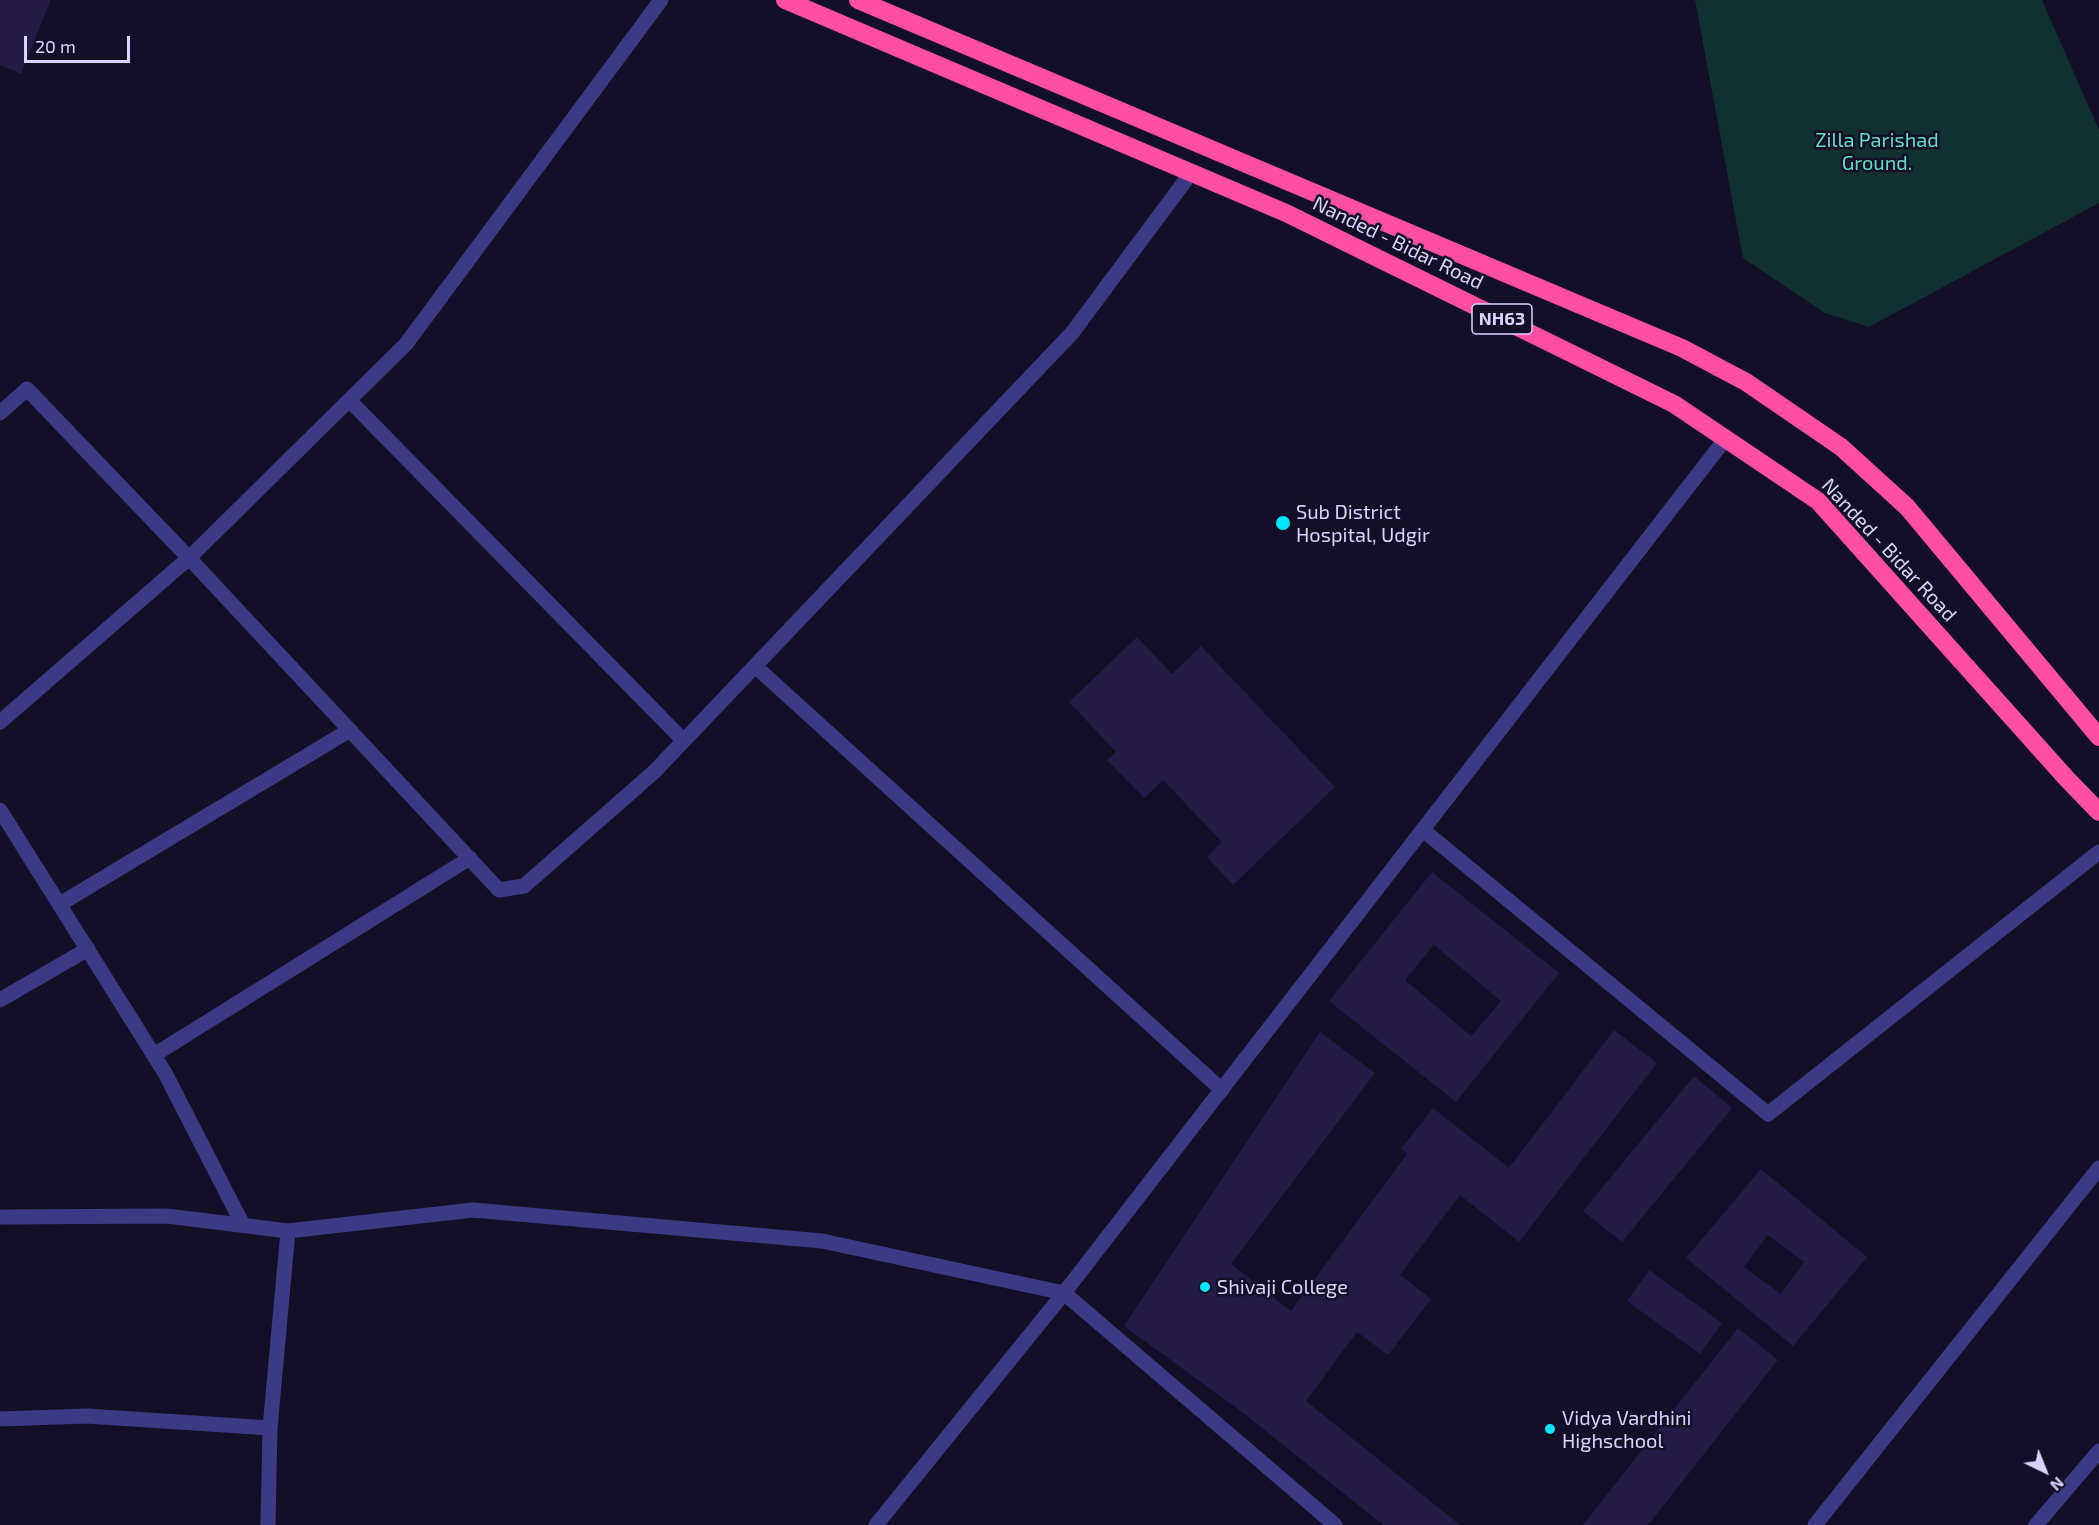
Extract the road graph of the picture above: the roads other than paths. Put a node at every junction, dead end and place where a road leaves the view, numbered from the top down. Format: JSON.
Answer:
{"nodes":[{"id":1,"x":661,"y":0,"type":"edge"},
{"id":2,"x":785,"y":0,"type":"edge"},
{"id":3,"x":858,"y":0,"type":"edge"},
{"id":4,"x":1191,"y":173,"type":"junction"},
{"id":5,"x":349,"y":400,"type":"junction"},
{"id":6,"x":0,"y":413,"type":"edge"},
{"id":7,"x":1726,"y":438,"type":"junction"},
{"id":8,"x":189,"y":558,"type":"junction"},
{"id":9,"x":755,"y":666,"type":"junction"},
{"id":10,"x":0,"y":722,"type":"edge"},
{"id":11,"x":350,"y":730,"type":"junction"},
{"id":12,"x":2099,"y":737,"type":"edge"},
{"id":13,"x":684,"y":741,"type":"junction"},
{"id":14,"x":0,"y":810,"type":"edge"},
{"id":15,"x":2099,"y":812,"type":"edge"},
{"id":16,"x":1423,"y":830,"type":"junction"},
{"id":17,"x":2099,"y":852,"type":"edge"},
{"id":18,"x":470,"y":858,"type":"junction"},
{"id":19,"x":60,"y":904,"type":"junction"},
{"id":20,"x":88,"y":949,"type":"junction"},
{"id":21,"x":0,"y":1000,"type":"edge"},
{"id":22,"x":154,"y":1055,"type":"junction"},
{"id":23,"x":1222,"y":1090,"type":"junction"},
{"id":24,"x":2099,"y":1168,"type":"edge"},
{"id":25,"x":0,"y":1217,"type":"edge"},
{"id":26,"x":243,"y":1225,"type":"junction"},
{"id":27,"x":288,"y":1231,"type":"junction"},
{"id":28,"x":1064,"y":1293,"type":"junction"},
{"id":29,"x":0,"y":1419,"type":"edge"},
{"id":30,"x":270,"y":1428,"type":"junction"},
{"id":31,"x":2099,"y":1451,"type":"edge"},
{"id":32,"x":268,"y":1525,"type":"edge"},
{"id":33,"x":876,"y":1525,"type":"edge"},
{"id":34,"x":1335,"y":1525,"type":"edge"},
{"id":35,"x":1815,"y":1525,"type":"edge"},
{"id":36,"x":2036,"y":1525,"type":"edge"}],
"edges":[{"from":1,"to":5,"type":"street"},
{"from":2,"to":4,"type":"highway","name":"Nanded - Bidar Road","number":"NH63"},
{"from":3,"to":12,"type":"highway","name":"Nanded - Bidar Road","number":"NH63"},
{"from":4,"to":7,"type":"highway","name":"Nanded - Bidar Road","number":"NH63"},
{"from":4,"to":9,"type":"street"},
{"from":5,"to":8,"type":"street"},
{"from":5,"to":13,"type":"street"},
{"from":6,"to":8,"type":"street"},
{"from":7,"to":15,"type":"highway","name":"Nanded - Bidar Road","number":"NH63"},
{"from":7,"to":16,"type":"street"},
{"from":8,"to":10,"type":"street"},
{"from":8,"to":11,"type":"street"},
{"from":9,"to":13,"type":"street"},
{"from":9,"to":23,"type":"street"},
{"from":11,"to":18,"type":"street"},
{"from":11,"to":19,"type":"street"},
{"from":13,"to":18,"type":"street"},
{"from":14,"to":19,"type":"street"},
{"from":16,"to":17,"type":"street"},
{"from":16,"to":23,"type":"street"},
{"from":18,"to":22,"type":"street"},
{"from":19,"to":20,"type":"street"},
{"from":20,"to":21,"type":"street"},
{"from":20,"to":22,"type":"street"},
{"from":22,"to":26,"type":"street"},
{"from":23,"to":28,"type":"street"},
{"from":24,"to":35,"type":"street"},
{"from":25,"to":26,"type":"street"},
{"from":26,"to":27,"type":"street"},
{"from":27,"to":28,"type":"street"},
{"from":27,"to":30,"type":"street"},
{"from":28,"to":33,"type":"street"},
{"from":28,"to":34,"type":"street"},
{"from":29,"to":30,"type":"street"},
{"from":30,"to":32,"type":"street"},
{"from":31,"to":36,"type":"street"}]}
